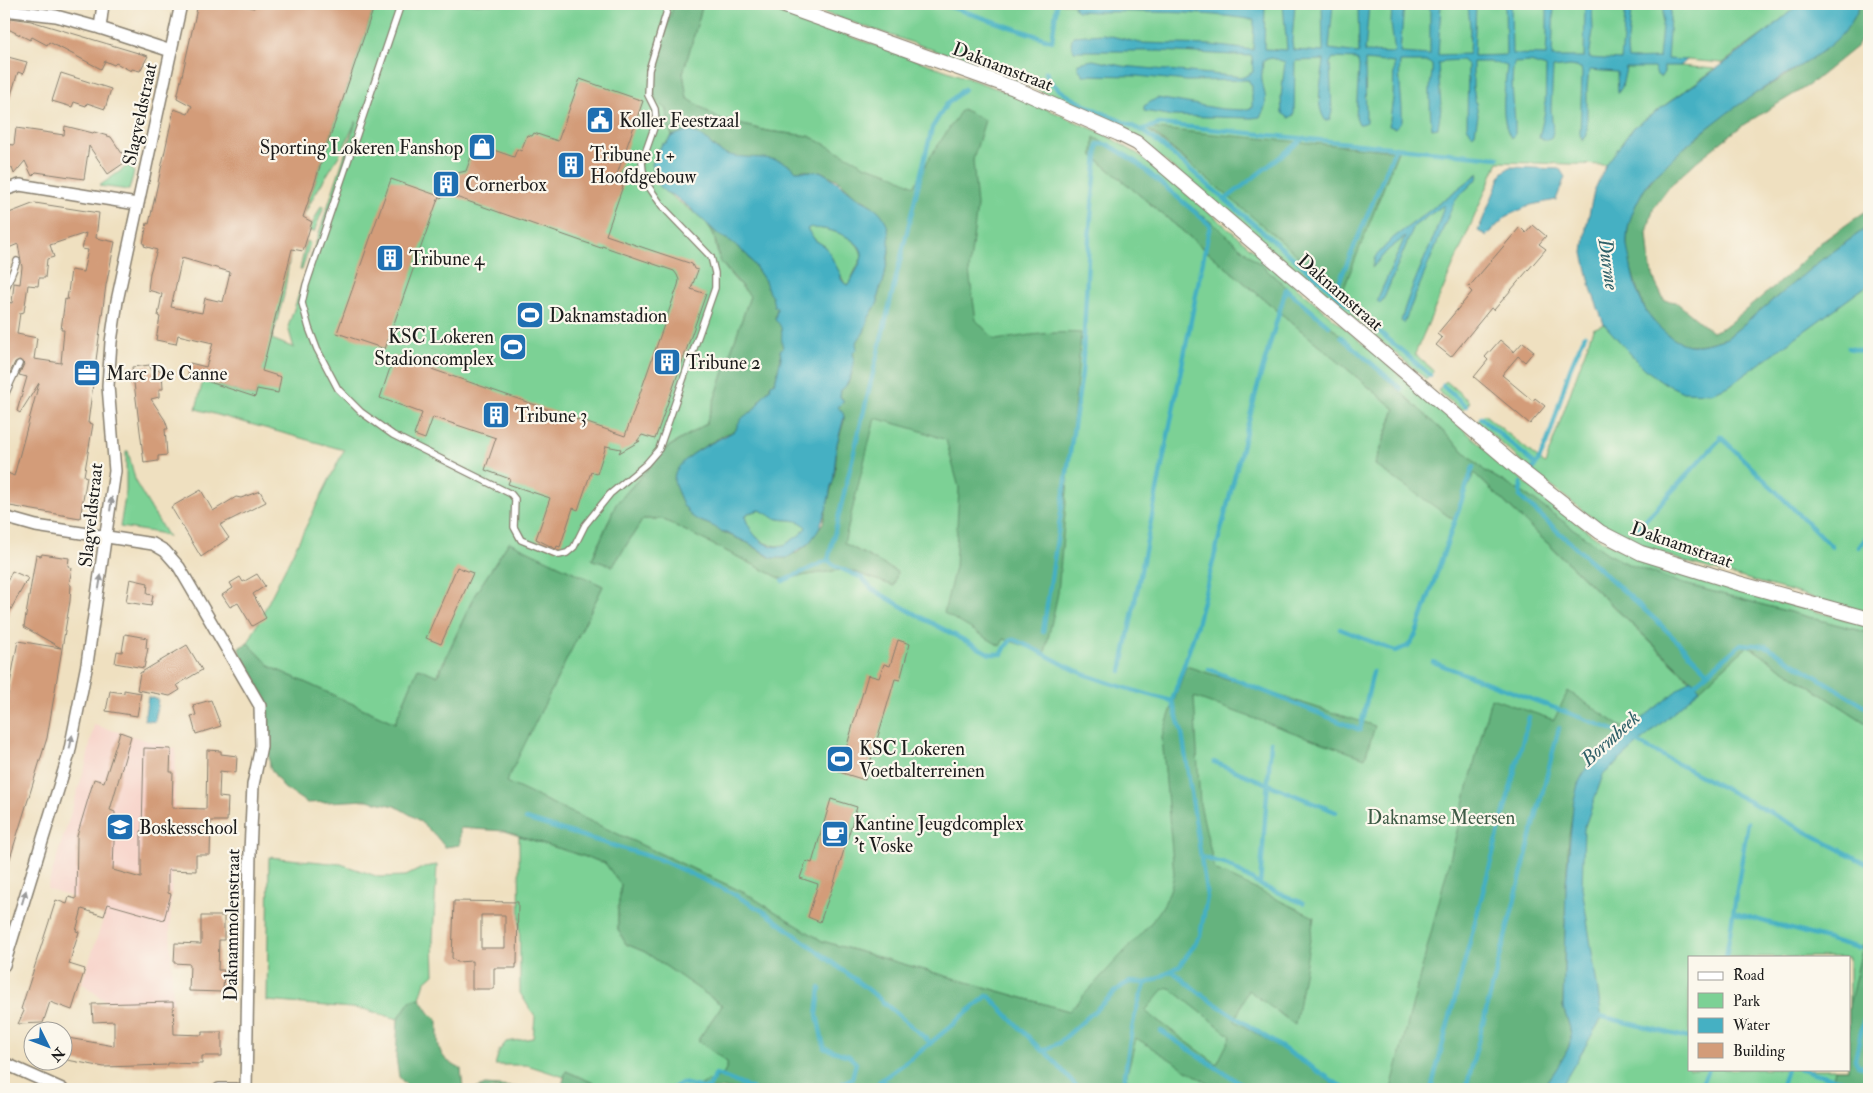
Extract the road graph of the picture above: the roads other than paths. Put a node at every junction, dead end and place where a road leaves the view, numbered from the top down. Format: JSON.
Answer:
{"nodes":[{"id":1,"x":53,"y":4,"type":"edge"},
{"id":2,"x":103,"y":4,"type":"edge"},
{"id":3,"x":181,"y":4,"type":"edge"},
{"id":4,"x":401,"y":4,"type":"edge"},
{"id":5,"x":669,"y":4,"type":"edge"},
{"id":6,"x":779,"y":4,"type":"edge"},
{"id":7,"x":4,"y":10,"type":"edge"},
{"id":8,"x":56,"y":16,"type":"junction"},
{"id":9,"x":100,"y":28,"type":"junction"},
{"id":10,"x":171,"y":51,"type":"junction"},
{"id":11,"x":4,"y":189,"type":"edge"},
{"id":12,"x":137,"y":204,"type":"junction"},
{"id":13,"x":17,"y":261,"type":"dead end"},
{"id":14,"x":4,"y":293,"type":"edge"},
{"id":15,"x":19,"y":364,"type":"dead end"},
{"id":16,"x":4,"y":397,"type":"edge"},
{"id":17,"x":4,"y":517,"type":"edge"},
{"id":18,"x":107,"y":536,"type":"junction"},
{"id":19,"x":1869,"y":619,"type":"edge"},
{"id":20,"x":4,"y":962,"type":"edge"},
{"id":21,"x":4,"y":1063,"type":"edge"},
{"id":22,"x":62,"y":1089,"type":"edge"},
{"id":23,"x":219,"y":1089,"type":"edge"},
{"id":24,"x":236,"y":1089,"type":"edge"},
{"id":25,"x":246,"y":1089,"type":"edge"}],
"edges":[{"from":1,"to":8,"type":"street"},
{"from":2,"to":9,"type":"street"},
{"from":3,"to":10,"type":"street","name":"Slagveldstraat"},
{"from":4,"to":5,"type":"lane"},
{"from":6,"to":19,"type":"street","name":"Daknamstraat"},
{"from":7,"to":8,"type":"street"},
{"from":8,"to":9,"type":"street"},
{"from":9,"to":10,"type":"street"},
{"from":10,"to":12,"type":"street","name":"Slagveldstraat"},
{"from":11,"to":12,"type":"street"},
{"from":18,"to":12,"type":"street","name":"Slagveldstraat","one_way":true},
{"from":13,"to":14,"type":"lane"},
{"from":15,"to":16,"type":"lane"},
{"from":17,"to":18,"type":"street"},
{"from":20,"to":18,"type":"street","name":"Slagveldstraat","one_way":true},
{"from":18,"to":25,"type":"street","name":"Daknammolenstraat"},
{"from":21,"to":22,"type":"street"},
{"from":23,"to":24,"type":"street"}]}
